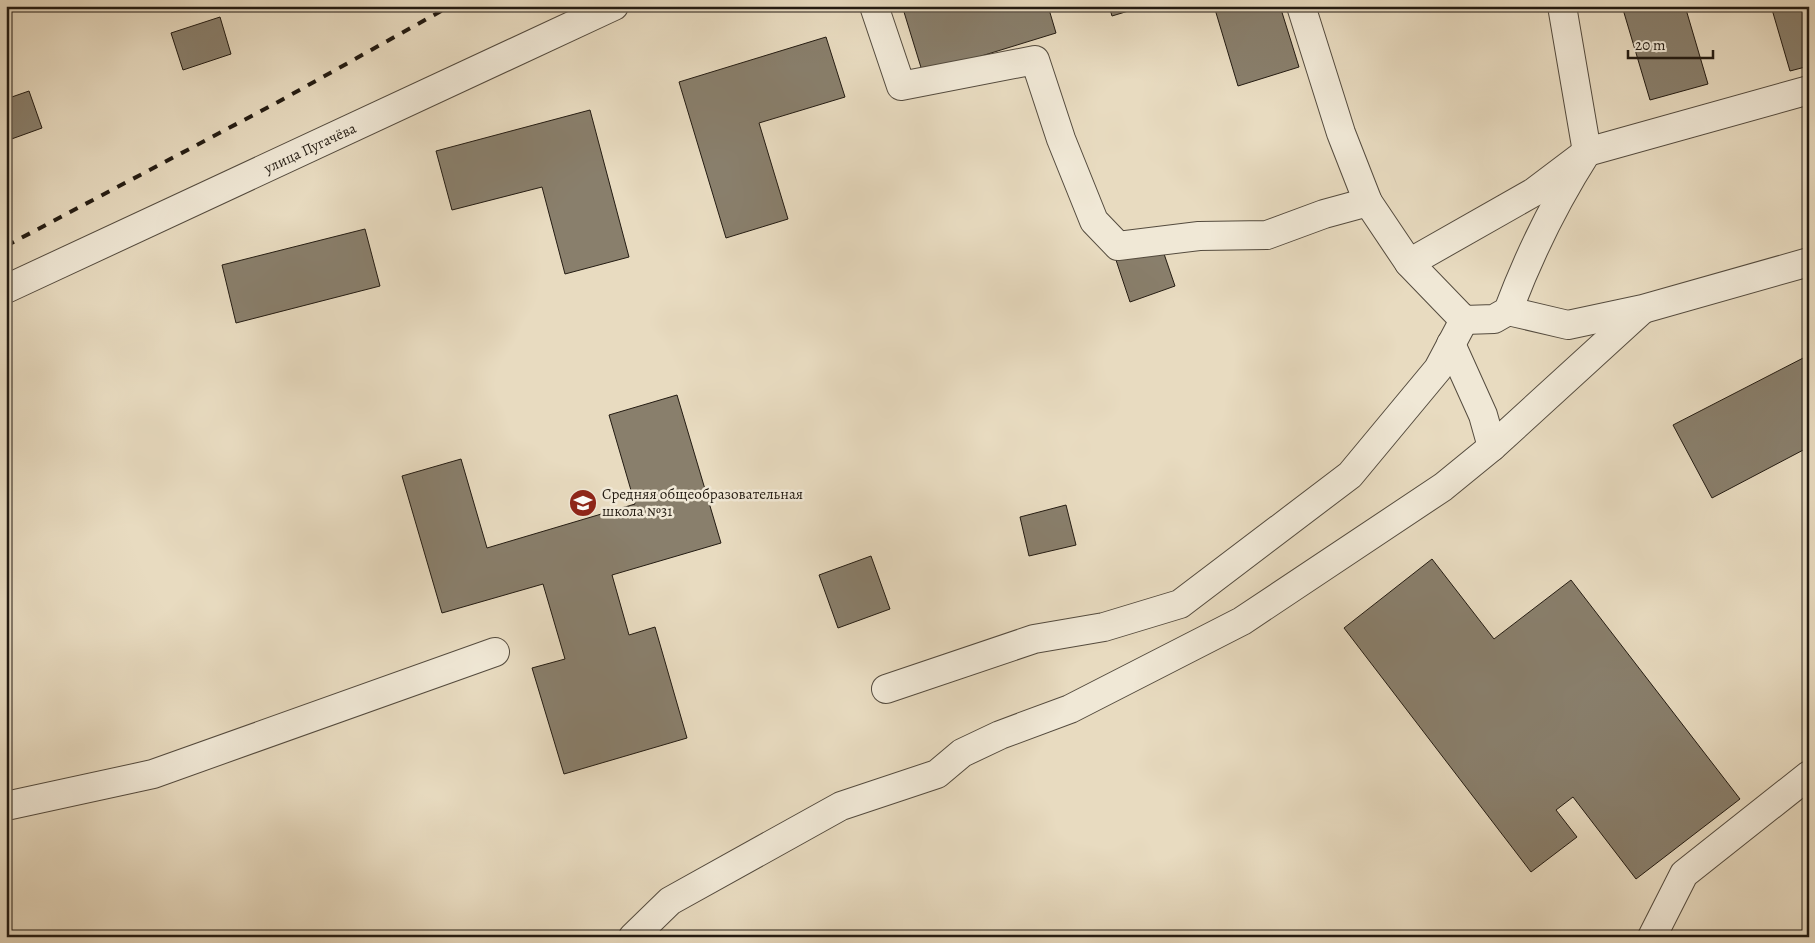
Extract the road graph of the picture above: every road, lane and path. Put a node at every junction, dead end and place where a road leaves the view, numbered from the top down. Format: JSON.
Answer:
{"nodes":[{"id":1,"x":614,"y":6,"type":"edge"},
{"id":2,"x":874,"y":6,"type":"edge"},
{"id":3,"x":1301,"y":6,"type":"edge"},
{"id":4,"x":1562,"y":6,"type":"edge"},
{"id":5,"x":1809,"y":90,"type":"edge"},
{"id":6,"x":1588,"y":152,"type":"junction"},
{"id":7,"x":1368,"y":202,"type":"junction"},
{"id":8,"x":1809,"y":262,"type":"edge"},
{"id":9,"x":1409,"y":263,"type":"junction"},
{"id":10,"x":6,"y":289,"type":"edge"},
{"id":11,"x":1643,"y":309,"type":"junction"},
{"id":12,"x":1508,"y":312,"type":"junction"},
{"id":13,"x":1464,"y":320,"type":"junction"},
{"id":14,"x":1451,"y":344,"type":"junction"},
{"id":15,"x":1492,"y":447,"type":"junction"},
{"id":16,"x":495,"y":652,"type":"dead end"},
{"id":17,"x":886,"y":689,"type":"dead end"},
{"id":18,"x":1809,"y":776,"type":"edge"},
{"id":19,"x":6,"y":806,"type":"edge"},
{"id":20,"x":633,"y":937,"type":"edge"},
{"id":21,"x":1652,"y":937,"type":"edge"}],
"edges":[{"from":1,"to":10,"type":"street","name":"улица Пугачёва"},
{"from":2,"to":7,"type":"street"},
{"from":3,"to":7,"type":"street"},
{"from":4,"to":6,"type":"street"},
{"from":5,"to":6,"type":"street"},
{"from":6,"to":9,"type":"street"},
{"from":6,"to":12,"type":"street"},
{"from":7,"to":9,"type":"street"},
{"from":8,"to":11,"type":"street"},
{"from":9,"to":13,"type":"street"},
{"from":11,"to":12,"type":"street"},
{"from":11,"to":15,"type":"street"},
{"from":12,"to":13,"type":"street"},
{"from":13,"to":14,"type":"street"},
{"from":14,"to":15,"type":"street"},
{"from":14,"to":17,"type":"street"},
{"from":15,"to":20,"type":"street"},
{"from":16,"to":19,"type":"street"},
{"from":18,"to":21,"type":"street"}]}
